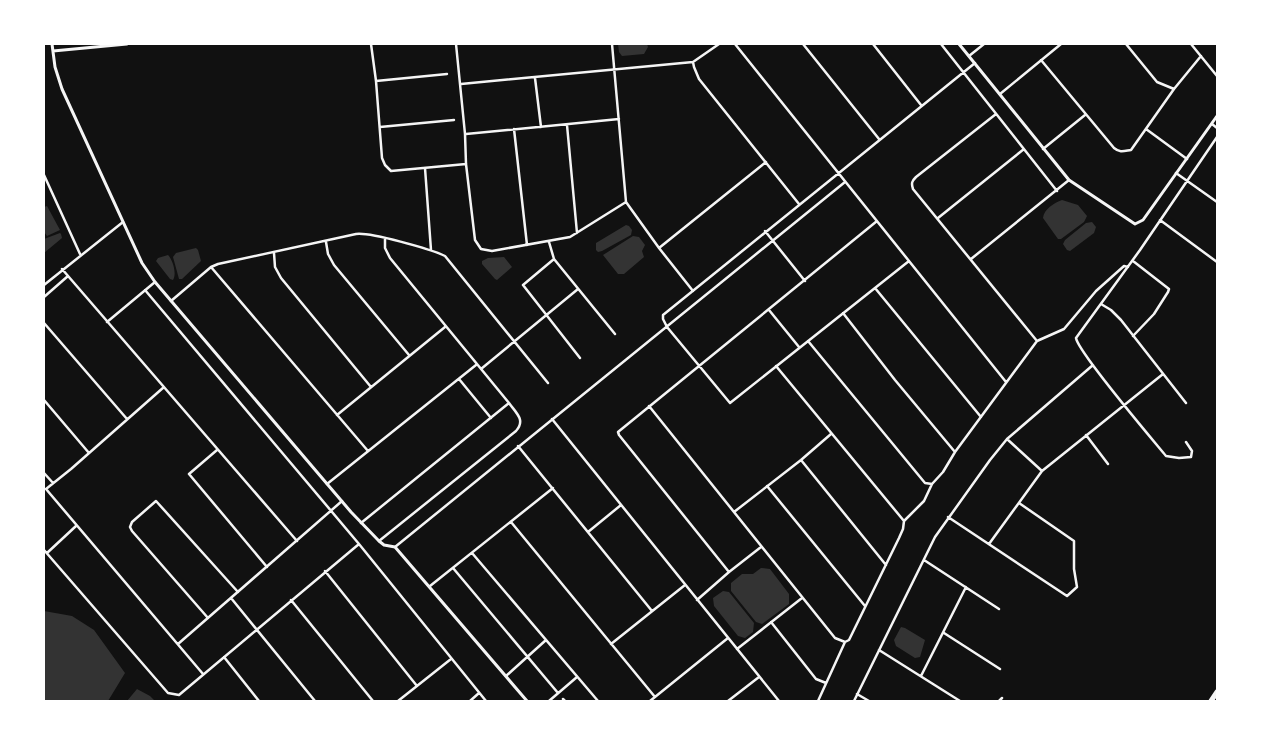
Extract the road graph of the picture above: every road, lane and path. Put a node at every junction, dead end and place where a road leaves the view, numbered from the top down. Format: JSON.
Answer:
{"nodes":[{"id":1,"x":52,"y":44,"type":"edge"},
{"id":2,"x":127,"y":44,"type":"edge"},
{"id":3,"x":371,"y":44,"type":"edge"},
{"id":4,"x":456,"y":44,"type":"edge"},
{"id":5,"x":612,"y":44,"type":"edge"},
{"id":6,"x":719,"y":44,"type":"edge"},
{"id":7,"x":735,"y":44,"type":"edge"},
{"id":8,"x":803,"y":44,"type":"edge"},
{"id":9,"x":873,"y":44,"type":"edge"},
{"id":10,"x":941,"y":44,"type":"edge"},
{"id":11,"x":959,"y":44,"type":"edge"},
{"id":12,"x":984,"y":44,"type":"edge"},
{"id":13,"x":1061,"y":44,"type":"edge"},
{"id":14,"x":1126,"y":44,"type":"edge"},
{"id":15,"x":1191,"y":44,"type":"edge"},
{"id":16,"x":53,"y":51,"type":"junction"},
{"id":17,"x":969,"y":56,"type":"junction"},
{"id":18,"x":1201,"y":56,"type":"junction"},
{"id":19,"x":1041,"y":60,"type":"junction"},
{"id":20,"x":693,"y":62,"type":"junction"},
{"id":21,"x":975,"y":63,"type":"junction"},
{"id":22,"x":615,"y":70,"type":"junction"},
{"id":23,"x":963,"y":72,"type":"junction"},
{"id":24,"x":447,"y":74,"type":"dead end"},
{"id":25,"x":1217,"y":76,"type":"edge"},
{"id":26,"x":535,"y":78,"type":"junction"},
{"id":27,"x":376,"y":81,"type":"junction"},
{"id":28,"x":461,"y":84,"type":"junction"},
{"id":29,"x":1174,"y":89,"type":"junction"},
{"id":30,"x":1000,"y":94,"type":"junction"},
{"id":31,"x":921,"y":105,"type":"junction"},
{"id":32,"x":996,"y":114,"type":"junction"},
{"id":33,"x":1085,"y":115,"type":"junction"},
{"id":34,"x":1217,"y":116,"type":"edge"},
{"id":35,"x":618,"y":119,"type":"junction"},
{"id":36,"x":454,"y":120,"type":"dead end"},
{"id":37,"x":1212,"y":124,"type":"junction"},
{"id":38,"x":567,"y":125,"type":"junction"},
{"id":39,"x":380,"y":127,"type":"junction"},
{"id":40,"x":541,"y":127,"type":"junction"},
{"id":41,"x":1217,"y":128,"type":"edge"},
{"id":42,"x":514,"y":129,"type":"junction"},
{"id":43,"x":1146,"y":129,"type":"junction"},
{"id":44,"x":465,"y":134,"type":"junction"},
{"id":45,"x":1217,"y":137,"type":"edge"},
{"id":46,"x":879,"y":140,"type":"junction"},
{"id":47,"x":1024,"y":149,"type":"junction"},
{"id":48,"x":1043,"y":149,"type":"junction"},
{"id":49,"x":1187,"y":159,"type":"junction"},
{"id":50,"x":766,"y":162,"type":"junction"},
{"id":51,"x":466,"y":164,"type":"junction"},
{"id":52,"x":425,"y":168,"type":"junction"},
{"id":53,"x":838,"y":173,"type":"junction"},
{"id":54,"x":1176,"y":174,"type":"junction"},
{"id":55,"x":44,"y":175,"type":"edge"},
{"id":56,"x":1069,"y":180,"type":"junction"},
{"id":57,"x":1187,"y":180,"type":"junction"},
{"id":58,"x":845,"y":182,"type":"junction"},
{"id":59,"x":1057,"y":191,"type":"junction"},
{"id":60,"x":626,"y":202,"type":"junction"},
{"id":61,"x":1217,"y":202,"type":"edge"},
{"id":62,"x":799,"y":204,"type":"junction"},
{"id":63,"x":938,"y":218,"type":"junction"},
{"id":64,"x":1160,"y":220,"type":"junction"},
{"id":65,"x":877,"y":221,"type":"junction"},
{"id":66,"x":123,"y":222,"type":"junction"},
{"id":67,"x":765,"y":232,"type":"junction"},
{"id":68,"x":577,"y":234,"type":"junction"},
{"id":69,"x":385,"y":239,"type":"junction"},
{"id":70,"x":773,"y":240,"type":"junction"},
{"id":71,"x":326,"y":242,"type":"junction"},
{"id":72,"x":549,"y":242,"type":"junction"},
{"id":73,"x":527,"y":245,"type":"junction"},
{"id":74,"x":659,"y":248,"type":"junction"},
{"id":75,"x":430,"y":250,"type":"junction"},
{"id":76,"x":274,"y":253,"type":"junction"},
{"id":77,"x":80,"y":254,"type":"junction"},
{"id":78,"x":554,"y":259,"type":"junction"},
{"id":79,"x":971,"y":259,"type":"junction"},
{"id":80,"x":909,"y":261,"type":"junction"},
{"id":81,"x":1133,"y":261,"type":"junction"},
{"id":82,"x":1217,"y":262,"type":"edge"},
{"id":83,"x":1128,"y":267,"type":"junction"},
{"id":84,"x":212,"y":268,"type":"junction"},
{"id":85,"x":62,"y":269,"type":"junction"},
{"id":86,"x":68,"y":276,"type":"junction"},
{"id":87,"x":805,"y":281,"type":"junction"},
{"id":88,"x":155,"y":282,"type":"junction"},
{"id":89,"x":44,"y":284,"type":"edge"},
{"id":90,"x":875,"y":288,"type":"junction"},
{"id":91,"x":578,"y":289,"type":"junction"},
{"id":92,"x":145,"y":290,"type":"junction"},
{"id":93,"x":693,"y":290,"type":"junction"},
{"id":94,"x":44,"y":298,"type":"edge"},
{"id":95,"x":172,"y":301,"type":"junction"},
{"id":96,"x":1101,"y":304,"type":"junction"},
{"id":97,"x":768,"y":310,"type":"junction"},
{"id":98,"x":843,"y":313,"type":"junction"},
{"id":99,"x":547,"y":315,"type":"junction"},
{"id":100,"x":107,"y":322,"type":"junction"},
{"id":101,"x":44,"y":323,"type":"edge"},
{"id":102,"x":445,"y":327,"type":"junction"},
{"id":103,"x":667,"y":327,"type":"junction"},
{"id":104,"x":615,"y":334,"type":"dead end"},
{"id":105,"x":1134,"y":336,"type":"junction"},
{"id":106,"x":808,"y":340,"type":"junction"},
{"id":107,"x":1037,"y":341,"type":"junction"},
{"id":108,"x":515,"y":342,"type":"junction"},
{"id":109,"x":799,"y":348,"type":"junction"},
{"id":110,"x":410,"y":355,"type":"junction"},
{"id":111,"x":580,"y":358,"type":"dead end"},
{"id":112,"x":476,"y":364,"type":"junction"},
{"id":113,"x":699,"y":365,"type":"junction"},
{"id":114,"x":1093,"y":365,"type":"junction"},
{"id":115,"x":776,"y":366,"type":"junction"},
{"id":116,"x":481,"y":370,"type":"junction"},
{"id":117,"x":1163,"y":374,"type":"junction"},
{"id":118,"x":459,"y":379,"type":"junction"},
{"id":119,"x":1006,"y":382,"type":"junction"},
{"id":120,"x":548,"y":383,"type":"dead end"},
{"id":121,"x":371,"y":387,"type":"junction"},
{"id":122,"x":164,"y":388,"type":"junction"},
{"id":123,"x":44,"y":400,"type":"edge"},
{"id":124,"x":509,"y":403,"type":"junction"},
{"id":125,"x":1186,"y":403,"type":"dead end"},
{"id":126,"x":1125,"y":405,"type":"junction"},
{"id":127,"x":649,"y":406,"type":"junction"},
{"id":128,"x":337,"y":415,"type":"junction"},
{"id":129,"x":981,"y":417,"type":"junction"},
{"id":130,"x":491,"y":418,"type":"junction"},
{"id":131,"x":127,"y":419,"type":"junction"},
{"id":132,"x":552,"y":419,"type":"junction"},
{"id":133,"x":832,"y":434,"type":"junction"},
{"id":134,"x":1086,"y":435,"type":"junction"},
{"id":135,"x":1007,"y":439,"type":"junction"},
{"id":136,"x":1186,"y":442,"type":"dead end"},
{"id":137,"x":518,"y":446,"type":"junction"},
{"id":138,"x":217,"y":450,"type":"junction"},
{"id":139,"x":368,"y":451,"type":"junction"},
{"id":140,"x":955,"y":452,"type":"junction"},
{"id":141,"x":89,"y":453,"type":"junction"},
{"id":142,"x":801,"y":460,"type":"junction"},
{"id":143,"x":1108,"y":464,"type":"dead end"},
{"id":144,"x":1042,"y":472,"type":"junction"},
{"id":145,"x":44,"y":473,"type":"edge"},
{"id":146,"x":53,"y":483,"type":"junction"},
{"id":147,"x":327,"y":484,"type":"junction"},
{"id":148,"x":932,"y":484,"type":"junction"},
{"id":149,"x":767,"y":486,"type":"junction"},
{"id":150,"x":553,"y":488,"type":"junction"},
{"id":151,"x":45,"y":490,"type":"edge"},
{"id":152,"x":342,"y":501,"type":"junction"},
{"id":153,"x":1019,"y":503,"type":"junction"},
{"id":154,"x":621,"y":505,"type":"junction"},
{"id":155,"x":332,"y":511,"type":"junction"},
{"id":156,"x":734,"y":512,"type":"junction"},
{"id":157,"x":948,"y":517,"type":"junction"},
{"id":158,"x":904,"y":521,"type":"junction"},
{"id":159,"x":511,"y":522,"type":"junction"},
{"id":160,"x":361,"y":523,"type":"junction"},
{"id":161,"x":76,"y":526,"type":"junction"},
{"id":162,"x":588,"y":532,"type":"junction"},
{"id":163,"x":297,"y":541,"type":"junction"},
{"id":164,"x":379,"y":541,"type":"junction"},
{"id":165,"x":359,"y":544,"type":"junction"},
{"id":166,"x":989,"y":544,"type":"junction"},
{"id":167,"x":395,"y":547,"type":"junction"},
{"id":168,"x":761,"y":547,"type":"junction"},
{"id":169,"x":44,"y":550,"type":"edge"},
{"id":170,"x":472,"y":553,"type":"junction"},
{"id":171,"x":47,"y":554,"type":"junction"},
{"id":172,"x":924,"y":560,"type":"junction"},
{"id":173,"x":886,"y":565,"type":"junction"},
{"id":174,"x":267,"y":567,"type":"junction"},
{"id":175,"x":453,"y":568,"type":"junction"},
{"id":176,"x":325,"y":571,"type":"junction"},
{"id":177,"x":729,"y":572,"type":"junction"},
{"id":178,"x":685,"y":585,"type":"junction"},
{"id":179,"x":430,"y":586,"type":"junction"},
{"id":180,"x":966,"y":587,"type":"junction"},
{"id":181,"x":238,"y":592,"type":"junction"},
{"id":182,"x":231,"y":598,"type":"junction"},
{"id":183,"x":802,"y":598,"type":"junction"},
{"id":184,"x":291,"y":600,"type":"junction"},
{"id":185,"x":697,"y":600,"type":"junction"},
{"id":186,"x":865,"y":606,"type":"junction"},
{"id":187,"x":999,"y":609,"type":"dead end"},
{"id":188,"x":652,"y":611,"type":"junction"},
{"id":189,"x":208,"y":618,"type":"junction"},
{"id":190,"x":771,"y":622,"type":"junction"},
{"id":191,"x":256,"y":629,"type":"junction"},
{"id":192,"x":944,"y":633,"type":"junction"},
{"id":193,"x":728,"y":638,"type":"junction"},
{"id":194,"x":546,"y":640,"type":"junction"},
{"id":195,"x":845,"y":642,"type":"junction"},
{"id":196,"x":178,"y":644,"type":"junction"},
{"id":197,"x":611,"y":644,"type":"junction"},
{"id":198,"x":737,"y":649,"type":"junction"},
{"id":199,"x":879,"y":650,"type":"junction"},
{"id":200,"x":224,"y":657,"type":"junction"},
{"id":201,"x":527,"y":657,"type":"junction"},
{"id":202,"x":451,"y":659,"type":"junction"},
{"id":203,"x":1000,"y":669,"type":"dead end"},
{"id":204,"x":203,"y":674,"type":"junction"},
{"id":205,"x":506,"y":676,"type":"junction"},
{"id":206,"x":921,"y":676,"type":"junction"},
{"id":207,"x":577,"y":677,"type":"junction"},
{"id":208,"x":759,"y":677,"type":"junction"},
{"id":209,"x":826,"y":683,"type":"junction"},
{"id":210,"x":417,"y":686,"type":"junction"},
{"id":211,"x":1217,"y":692,"type":"edge"},
{"id":212,"x":480,"y":693,"type":"junction"},
{"id":213,"x":558,"y":693,"type":"junction"},
{"id":214,"x":857,"y":694,"type":"junction"},
{"id":215,"x":655,"y":697,"type":"junction"},
{"id":216,"x":1002,"y":698,"type":"dead end"},
{"id":217,"x":259,"y":701,"type":"edge"},
{"id":218,"x":315,"y":701,"type":"edge"},
{"id":219,"x":372,"y":701,"type":"edge"},
{"id":220,"x":398,"y":701,"type":"edge"},
{"id":221,"x":470,"y":701,"type":"edge"},
{"id":222,"x":486,"y":701,"type":"edge"},
{"id":223,"x":527,"y":701,"type":"edge"},
{"id":224,"x":549,"y":701,"type":"edge"},
{"id":225,"x":598,"y":701,"type":"edge"},
{"id":226,"x":650,"y":701,"type":"edge"},
{"id":227,"x":728,"y":701,"type":"edge"},
{"id":228,"x":779,"y":701,"type":"edge"},
{"id":229,"x":818,"y":701,"type":"edge"},
{"id":230,"x":854,"y":701,"type":"edge"},
{"id":231,"x":869,"y":701,"type":"edge"},
{"id":232,"x":960,"y":701,"type":"edge"},
{"id":233,"x":999,"y":701,"type":"edge"},
{"id":234,"x":1212,"y":701,"type":"edge"}],
"edges":[{"from":1,"to":16,"type":"street"},
{"from":2,"to":16,"type":"street"},
{"from":3,"to":27,"type":"street"},
{"from":4,"to":28,"type":"street"},
{"from":5,"to":22,"type":"street"},
{"from":6,"to":20,"type":"street"},
{"from":7,"to":53,"type":"street"},
{"from":8,"to":46,"type":"street"},
{"from":9,"to":31,"type":"street"},
{"from":10,"to":23,"type":"street"},
{"from":11,"to":17,"type":"street"},
{"from":12,"to":17,"type":"street"},
{"from":13,"to":19,"type":"street"},
{"from":14,"to":29,"type":"street"},
{"from":15,"to":18,"type":"street"},
{"from":16,"to":66,"type":"street"},
{"from":17,"to":21,"type":"street"},
{"from":18,"to":25,"type":"street"},
{"from":18,"to":29,"type":"street"},
{"from":19,"to":30,"type":"street"},
{"from":19,"to":33,"type":"street"},
{"from":20,"to":22,"type":"street"},
{"from":20,"to":50,"type":"street"},
{"from":21,"to":23,"type":"street"},
{"from":21,"to":30,"type":"street"},
{"from":22,"to":26,"type":"street"},
{"from":22,"to":35,"type":"street"},
{"from":23,"to":31,"type":"street"},
{"from":23,"to":32,"type":"street"},
{"from":24,"to":27,"type":"street"},
{"from":26,"to":28,"type":"street"},
{"from":26,"to":40,"type":"street"},
{"from":27,"to":39,"type":"street"},
{"from":28,"to":44,"type":"street"},
{"from":29,"to":43,"type":"street"},
{"from":30,"to":48,"type":"street"},
{"from":31,"to":46,"type":"street"},
{"from":32,"to":47,"type":"street"},
{"from":32,"to":63,"type":"street"},
{"from":33,"to":43,"type":"street"},
{"from":33,"to":48,"type":"street"},
{"from":34,"to":37,"type":"street"},
{"from":35,"to":38,"type":"street"},
{"from":35,"to":60,"type":"street"},
{"from":36,"to":39,"type":"street"},
{"from":37,"to":41,"type":"street"},
{"from":37,"to":49,"type":"street"},
{"from":38,"to":40,"type":"street"},
{"from":38,"to":68,"type":"street"},
{"from":39,"to":52,"type":"street"},
{"from":40,"to":42,"type":"street"},
{"from":42,"to":44,"type":"street"},
{"from":42,"to":73,"type":"street"},
{"from":43,"to":49,"type":"street"},
{"from":44,"to":51,"type":"street"},
{"from":45,"to":57,"type":"street"},
{"from":46,"to":53,"type":"street"},
{"from":47,"to":59,"type":"street"},
{"from":47,"to":63,"type":"street"},
{"from":48,"to":56,"type":"street"},
{"from":49,"to":54,"type":"street"},
{"from":50,"to":62,"type":"street"},
{"from":50,"to":74,"type":"street"},
{"from":51,"to":52,"type":"street"},
{"from":51,"to":73,"type":"street"},
{"from":52,"to":75,"type":"street"},
{"from":53,"to":58,"type":"street"},
{"from":53,"to":62,"type":"street"},
{"from":54,"to":56,"type":"street"},
{"from":54,"to":57,"type":"street"},
{"from":55,"to":77,"type":"street"},
{"from":56,"to":59,"type":"street"},
{"from":57,"to":61,"type":"street"},
{"from":57,"to":64,"type":"street"},
{"from":58,"to":65,"type":"street"},
{"from":58,"to":70,"type":"street"},
{"from":59,"to":79,"type":"street"},
{"from":60,"to":68,"type":"street"},
{"from":60,"to":74,"type":"street"},
{"from":62,"to":67,"type":"street"},
{"from":63,"to":79,"type":"street"},
{"from":64,"to":81,"type":"street"},
{"from":64,"to":82,"type":"street"},
{"from":65,"to":80,"type":"street"},
{"from":65,"to":87,"type":"street"},
{"from":66,"to":77,"type":"street"},
{"from":66,"to":88,"type":"street"},
{"from":67,"to":70,"type":"street"},
{"from":67,"to":93,"type":"street"},
{"from":68,"to":72,"type":"street"},
{"from":69,"to":71,"type":"street"},
{"from":69,"to":75,"type":"street"},
{"from":69,"to":102,"type":"street"},
{"from":70,"to":87,"type":"street"},
{"from":70,"to":103,"type":"street"},
{"from":71,"to":76,"type":"street"},
{"from":71,"to":110,"type":"street"},
{"from":72,"to":73,"type":"street"},
{"from":72,"to":78,"type":"street"},
{"from":74,"to":93,"type":"street"},
{"from":75,"to":108,"type":"street"},
{"from":76,"to":84,"type":"street"},
{"from":76,"to":121,"type":"street"},
{"from":77,"to":85,"type":"street"},
{"from":78,"to":91,"type":"street"},
{"from":78,"to":99,"type":"street"},
{"from":79,"to":107,"type":"street"},
{"from":80,"to":90,"type":"street"},
{"from":80,"to":119,"type":"street"},
{"from":81,"to":83,"type":"street"},
{"from":81,"to":105,"type":"street"},
{"from":83,"to":96,"type":"street"},
{"from":83,"to":107,"type":"street"},
{"from":84,"to":95,"type":"street"},
{"from":84,"to":128,"type":"street"},
{"from":85,"to":86,"type":"street"},
{"from":85,"to":89,"type":"street"},
{"from":86,"to":94,"type":"street"},
{"from":86,"to":100,"type":"street"},
{"from":87,"to":97,"type":"street"},
{"from":88,"to":92,"type":"street"},
{"from":88,"to":95,"type":"street"},
{"from":90,"to":98,"type":"street"},
{"from":90,"to":129,"type":"street"},
{"from":91,"to":99,"type":"street"},
{"from":91,"to":104,"type":"street"},
{"from":92,"to":100,"type":"street"},
{"from":92,"to":155,"type":"street"},
{"from":93,"to":103,"type":"street"},
{"from":95,"to":147,"type":"street"},
{"from":96,"to":105,"type":"street"},
{"from":96,"to":114,"type":"street"},
{"from":97,"to":109,"type":"street"},
{"from":97,"to":113,"type":"street"},
{"from":98,"to":106,"type":"street"},
{"from":98,"to":140,"type":"street"},
{"from":99,"to":108,"type":"street"},
{"from":99,"to":111,"type":"street"},
{"from":100,"to":122,"type":"street"},
{"from":101,"to":131,"type":"street"},
{"from":102,"to":110,"type":"street"},
{"from":102,"to":112,"type":"street"},
{"from":103,"to":113,"type":"street"},
{"from":103,"to":132,"type":"street"},
{"from":105,"to":117,"type":"street"},
{"from":106,"to":109,"type":"street"},
{"from":106,"to":148,"type":"street"},
{"from":107,"to":119,"type":"street"},
{"from":108,"to":116,"type":"street"},
{"from":108,"to":120,"type":"street"},
{"from":109,"to":115,"type":"street"},
{"from":110,"to":121,"type":"street"},
{"from":112,"to":116,"type":"street"},
{"from":112,"to":118,"type":"street"},
{"from":113,"to":115,"type":"street"},
{"from":113,"to":127,"type":"street"},
{"from":114,"to":126,"type":"street"},
{"from":114,"to":135,"type":"street"},
{"from":115,"to":133,"type":"street"},
{"from":116,"to":124,"type":"street"},
{"from":117,"to":125,"type":"street"},
{"from":117,"to":126,"type":"street"},
{"from":118,"to":130,"type":"street"},
{"from":118,"to":139,"type":"street"},
{"from":119,"to":129,"type":"street"},
{"from":121,"to":128,"type":"street"},
{"from":122,"to":131,"type":"street"},
{"from":122,"to":138,"type":"street"},
{"from":123,"to":141,"type":"street"},
{"from":124,"to":130,"type":"street"},
{"from":124,"to":164,"type":"street"},
{"from":126,"to":134,"type":"street"},
{"from":126,"to":136,"type":"street"},
{"from":127,"to":156,"type":"street"},
{"from":127,"to":177,"type":"street"},
{"from":128,"to":139,"type":"street"},
{"from":129,"to":140,"type":"street"},
{"from":130,"to":160,"type":"street"},
{"from":131,"to":141,"type":"street"},
{"from":132,"to":137,"type":"street"},
{"from":132,"to":154,"type":"street"},
{"from":133,"to":142,"type":"street"},
{"from":133,"to":158,"type":"street"},
{"from":134,"to":143,"type":"street"},
{"from":134,"to":144,"type":"street"},
{"from":135,"to":144,"type":"street"},
{"from":135,"to":157,"type":"street"},
{"from":137,"to":150,"type":"street"},
{"from":137,"to":167,"type":"street"},
{"from":138,"to":163,"type":"street"},
{"from":138,"to":174,"type":"street"},
{"from":139,"to":147,"type":"street"},
{"from":140,"to":148,"type":"street"},
{"from":141,"to":146,"type":"street"},
{"from":142,"to":149,"type":"street"},
{"from":142,"to":173,"type":"street"},
{"from":144,"to":153,"type":"street"},
{"from":145,"to":146,"type":"street"},
{"from":146,"to":151,"type":"street"},
{"from":147,"to":152,"type":"street"},
{"from":148,"to":158,"type":"street"},
{"from":149,"to":156,"type":"street"},
{"from":149,"to":186,"type":"street"},
{"from":150,"to":159,"type":"street"},
{"from":150,"to":162,"type":"street"},
{"from":151,"to":161,"type":"street"},
{"from":152,"to":155,"type":"street"},
{"from":152,"to":160,"type":"street"},
{"from":153,"to":166,"type":"street"},
{"from":153,"to":166,"type":"street"},
{"from":154,"to":162,"type":"street"},
{"from":154,"to":178,"type":"street"},
{"from":155,"to":163,"type":"street"},
{"from":155,"to":165,"type":"street"},
{"from":156,"to":168,"type":"street"},
{"from":157,"to":166,"type":"street"},
{"from":157,"to":172,"type":"street"},
{"from":158,"to":173,"type":"street"},
{"from":159,"to":170,"type":"street"},
{"from":159,"to":197,"type":"street"},
{"from":160,"to":164,"type":"street"},
{"from":161,"to":171,"type":"street"},
{"from":161,"to":196,"type":"street"},
{"from":162,"to":188,"type":"street"},
{"from":163,"to":174,"type":"street"},
{"from":164,"to":167,"type":"street"},
{"from":165,"to":176,"type":"street"},
{"from":165,"to":202,"type":"street"},
{"from":167,"to":179,"type":"street"},
{"from":168,"to":177,"type":"street"},
{"from":168,"to":183,"type":"street"},
{"from":169,"to":171,"type":"street"},
{"from":170,"to":175,"type":"street"},
{"from":170,"to":194,"type":"street"},
{"from":171,"to":204,"type":"street"},
{"from":172,"to":180,"type":"street"},
{"from":172,"to":199,"type":"street"},
{"from":173,"to":186,"type":"street"},
{"from":174,"to":181,"type":"street"},
{"from":175,"to":179,"type":"street"},
{"from":175,"to":201,"type":"street"},
{"from":176,"to":184,"type":"street"},
{"from":176,"to":210,"type":"street"},
{"from":177,"to":185,"type":"street"},
{"from":178,"to":185,"type":"street"},
{"from":178,"to":188,"type":"street"},
{"from":179,"to":205,"type":"street"},
{"from":180,"to":187,"type":"street"},
{"from":180,"to":192,"type":"street"},
{"from":181,"to":182,"type":"street"},
{"from":181,"to":189,"type":"street"},
{"from":182,"to":189,"type":"street"},
{"from":182,"to":191,"type":"street"},
{"from":183,"to":190,"type":"street"},
{"from":183,"to":195,"type":"street"},
{"from":184,"to":191,"type":"street"},
{"from":184,"to":219,"type":"street"},
{"from":185,"to":193,"type":"street"},
{"from":186,"to":195,"type":"street"},
{"from":188,"to":197,"type":"street"},
{"from":189,"to":196,"type":"street"},
{"from":190,"to":198,"type":"street"},
{"from":190,"to":209,"type":"street"},
{"from":191,"to":200,"type":"street"},
{"from":191,"to":218,"type":"street"},
{"from":192,"to":203,"type":"street"},
{"from":192,"to":206,"type":"street"},
{"from":193,"to":198,"type":"street"},
{"from":193,"to":215,"type":"street"},
{"from":194,"to":201,"type":"street"},
{"from":194,"to":207,"type":"street"},
{"from":195,"to":209,"type":"street"},
{"from":196,"to":204,"type":"street"},
{"from":197,"to":215,"type":"street"},
{"from":198,"to":208,"type":"street"},
{"from":199,"to":206,"type":"street"},
{"from":199,"to":214,"type":"street"},
{"from":200,"to":204,"type":"street"},
{"from":200,"to":217,"type":"street"},
{"from":201,"to":205,"type":"street"},
{"from":201,"to":213,"type":"street"},
{"from":202,"to":210,"type":"street"},
{"from":202,"to":212,"type":"street"},
{"from":205,"to":223,"type":"street"},
{"from":206,"to":232,"type":"street"},
{"from":207,"to":213,"type":"street"},
{"from":207,"to":225,"type":"street"},
{"from":208,"to":227,"type":"street"},
{"from":208,"to":228,"type":"street"},
{"from":209,"to":229,"type":"street"},
{"from":210,"to":220,"type":"street"},
{"from":211,"to":234,"type":"highway"},
{"from":212,"to":221,"type":"street"},
{"from":212,"to":222,"type":"street"},
{"from":213,"to":224,"type":"street"},
{"from":214,"to":230,"type":"street"},
{"from":214,"to":231,"type":"street"},
{"from":215,"to":226,"type":"street"},
{"from":216,"to":233,"type":"street"}]}
